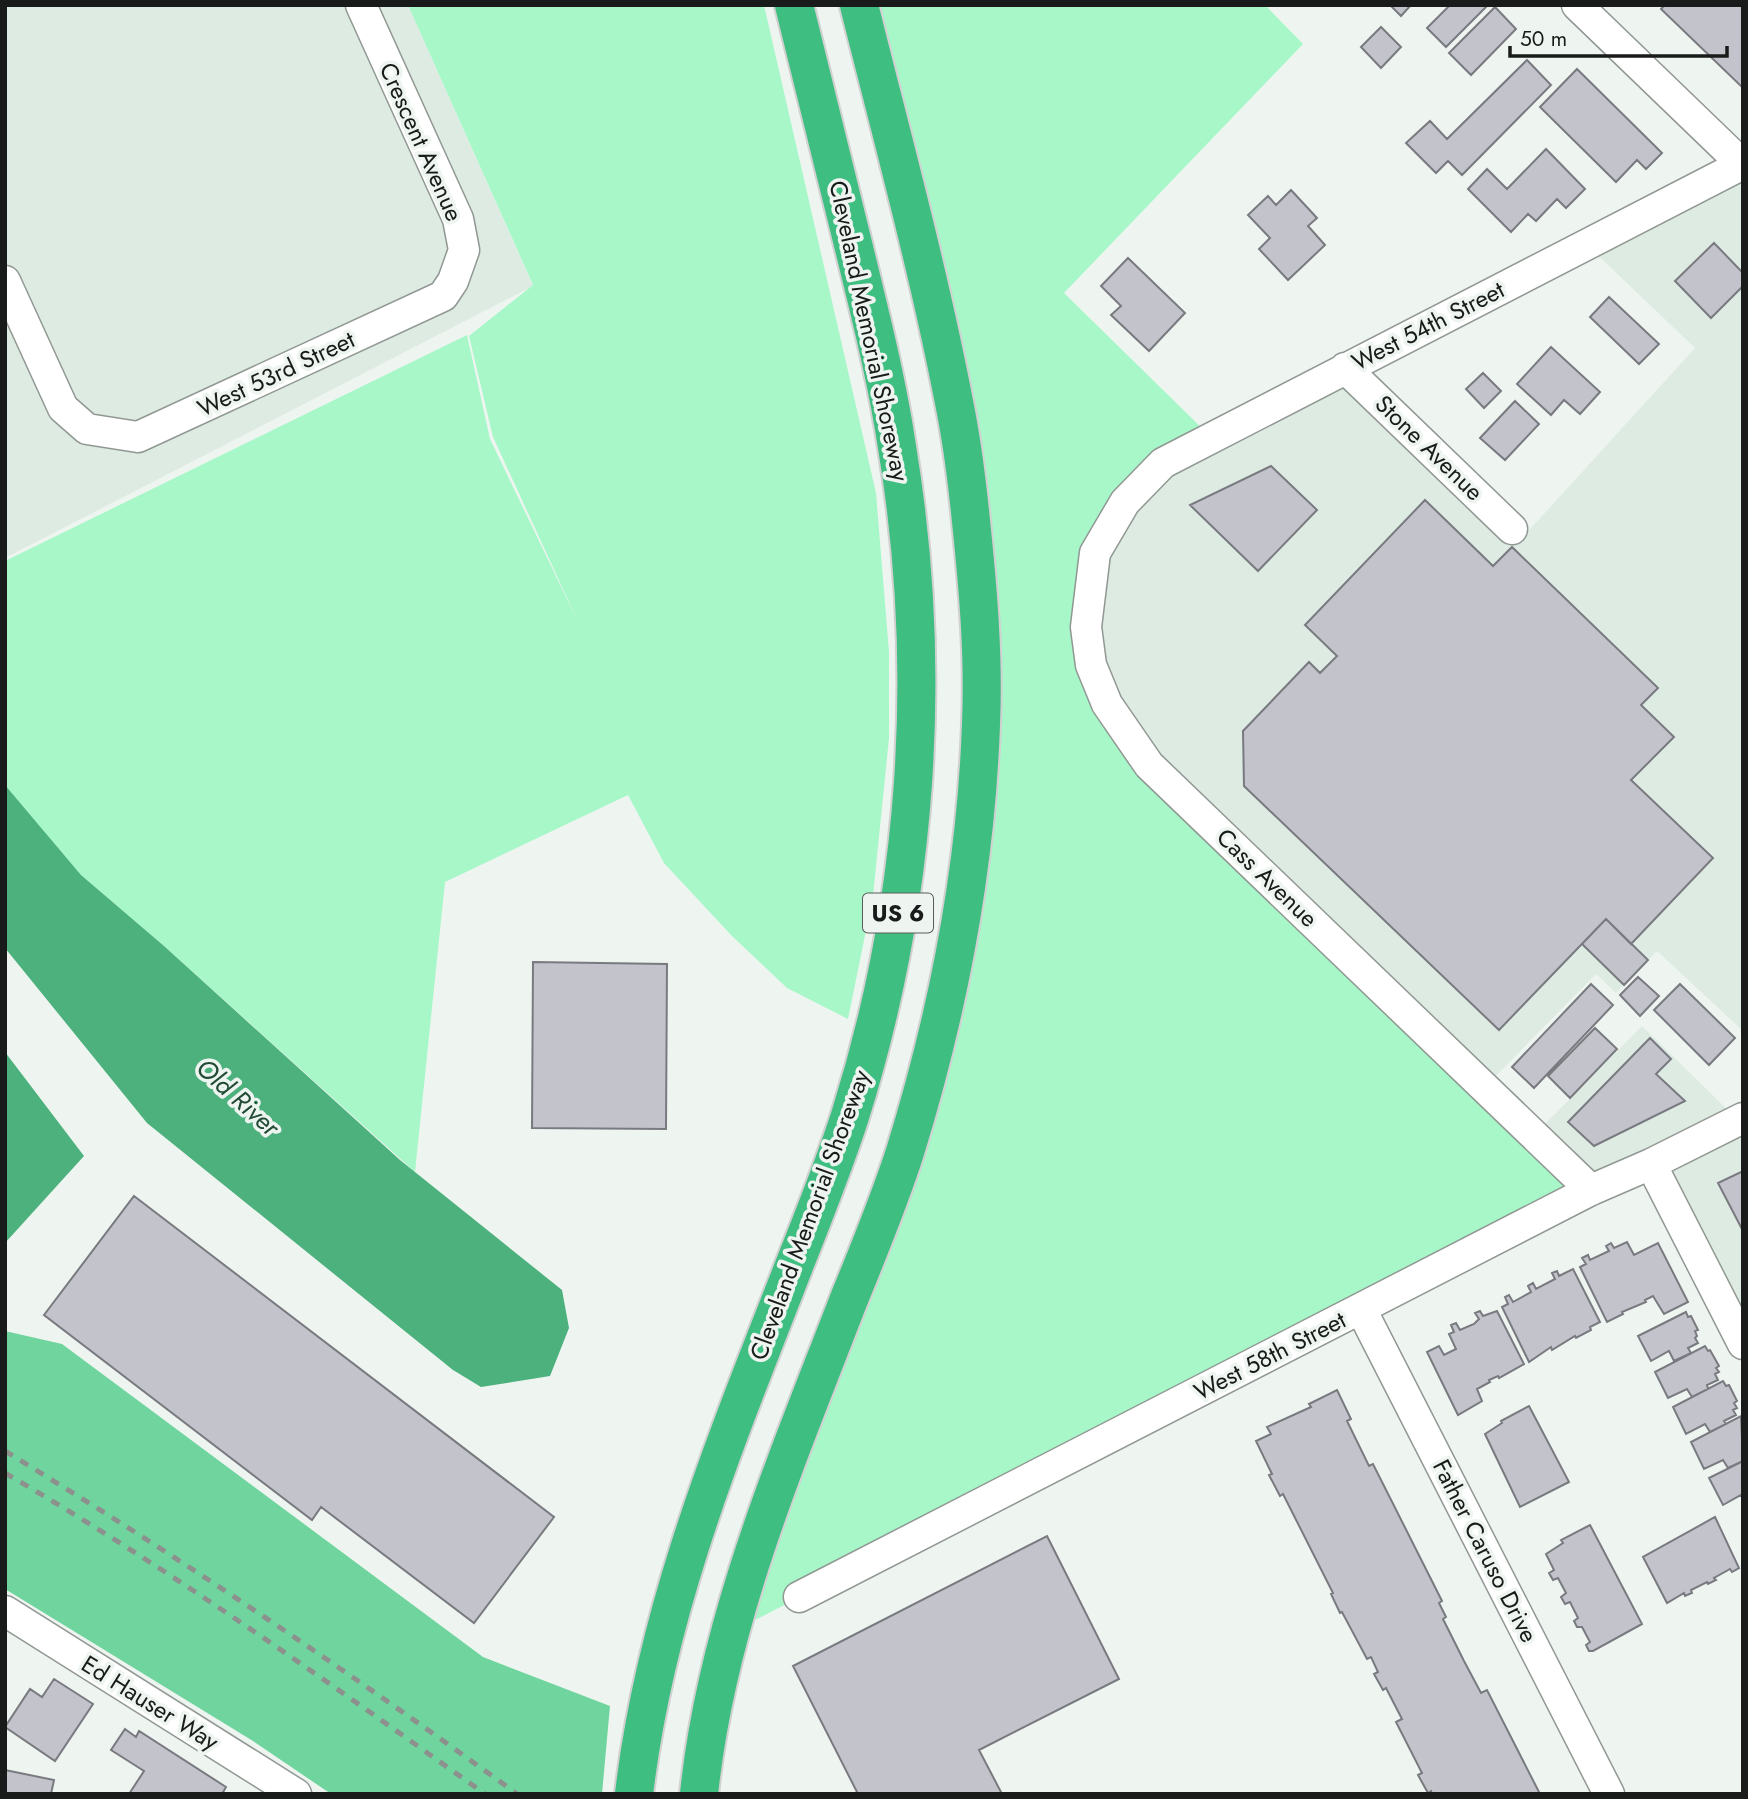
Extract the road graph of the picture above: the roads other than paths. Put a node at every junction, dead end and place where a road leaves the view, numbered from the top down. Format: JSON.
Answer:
{"nodes":[{"id":1,"x":360,"y":5,"type":"edge"},
{"id":2,"x":794,"y":5,"type":"edge"},
{"id":3,"x":859,"y":5,"type":"edge"},
{"id":4,"x":1577,"y":5,"type":"edge"},
{"id":5,"x":1742,"y":164,"type":"edge"},
{"id":6,"x":5,"y":281,"type":"edge"},
{"id":7,"x":453,"y":281,"type":"joint"},
{"id":8,"x":1345,"y":368,"type":"junction"},
{"id":9,"x":1125,"y":502,"type":"joint"},
{"id":10,"x":1513,"y":529,"type":"dead end"},
{"id":11,"x":1743,"y":1118,"type":"edge"},
{"id":12,"x":1651,"y":1164,"type":"junction"},
{"id":13,"x":1591,"y":1190,"type":"junction"},
{"id":14,"x":1361,"y":1309,"type":"junction"},
{"id":15,"x":1743,"y":1343,"type":"edge"},
{"id":16,"x":799,"y":1597,"type":"dead end"},
{"id":17,"x":5,"y":1611,"type":"edge"},
{"id":18,"x":296,"y":1794,"type":"edge"},
{"id":19,"x":634,"y":1794,"type":"edge"},
{"id":20,"x":699,"y":1794,"type":"edge"},
{"id":21,"x":1609,"y":1794,"type":"edge"}],
"edges":[{"from":1,"to":7,"type":"street","name":"Crescent Avenue"},
{"from":2,"to":19,"type":"highway","name":"Cleveland Memorial Shoreway","number":"US 6"},
{"from":3,"to":20,"type":"highway","number":"US 6"},
{"from":4,"to":5,"type":"street"},
{"from":5,"to":8,"type":"street","name":"West 54th Street"},
{"from":6,"to":7,"type":"street","name":"West 53rd Street"},
{"from":8,"to":9,"type":"street","name":"West 54th Street"},
{"from":8,"to":10,"type":"street","name":"Stone Avenue"},
{"from":9,"to":13,"type":"street","name":"Cass Avenue"},
{"from":11,"to":12,"type":"street","name":"West 58th Street"},
{"from":12,"to":13,"type":"street","name":"West 58th Street"},
{"from":12,"to":15,"type":"street"},
{"from":13,"to":14,"type":"street","name":"West 58th Street"},
{"from":14,"to":16,"type":"street","name":"West 58th Street"},
{"from":14,"to":21,"type":"street","name":"Father Caruso Drive"},
{"from":17,"to":18,"type":"street","name":"Ed Hauser Way"}]}
